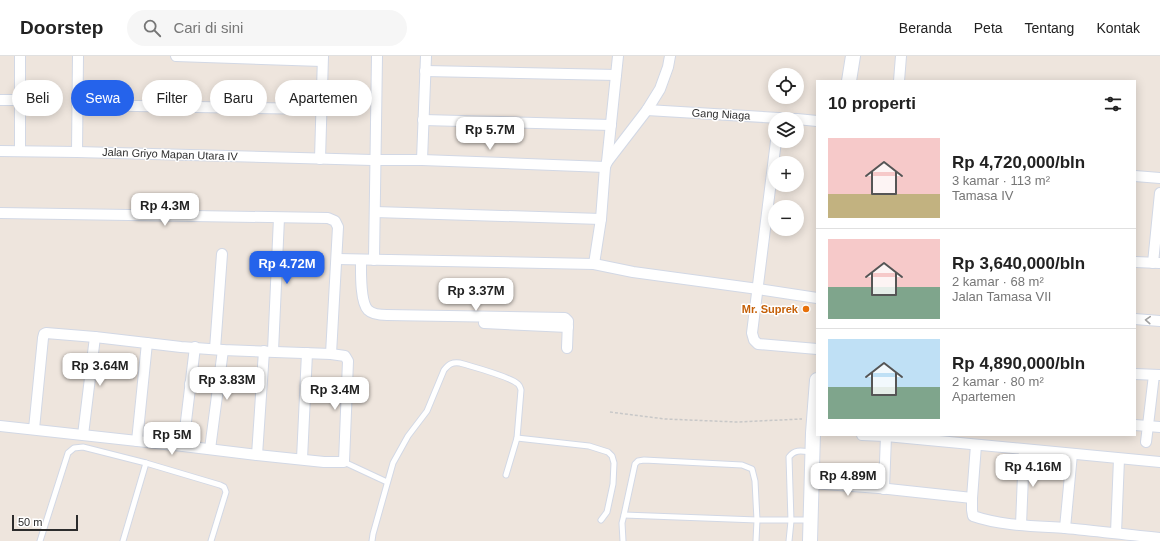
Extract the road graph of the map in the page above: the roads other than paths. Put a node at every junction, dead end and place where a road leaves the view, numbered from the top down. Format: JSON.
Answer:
{"nodes":[{"id":1,"x":20,"y":56,"type":"edge"},
{"id":2,"x":78,"y":56,"type":"edge"},
{"id":3,"x":176,"y":56,"type":"edge"},
{"id":4,"x":377,"y":56,"type":"edge"},
{"id":5,"x":426,"y":56,"type":"edge"},
{"id":6,"x":618,"y":56,"type":"edge"},
{"id":7,"x":670,"y":56,"type":"edge"},
{"id":8,"x":853,"y":56,"type":"edge"},
{"id":9,"x":901,"y":56,"type":"edge"},
{"id":10,"x":322,"y":58,"type":"edge"},
{"id":11,"x":425,"y":71,"type":"junction"},
{"id":12,"x":616,"y":75,"type":"junction"},
{"id":13,"x":20,"y":80,"type":"edge"},
{"id":14,"x":78,"y":80,"type":"edge"},
{"id":15,"x":322,"y":80,"type":"edge"},
{"id":16,"x":849,"y":80,"type":"edge"},
{"id":17,"x":899,"y":80,"type":"edge"},
{"id":18,"x":0,"y":100,"type":"edge"},
{"id":19,"x":12,"y":100,"type":"edge"},
{"id":20,"x":134,"y":106,"type":"edge"},
{"id":21,"x":275,"y":108,"type":"edge"},
{"id":22,"x":647,"y":110,"type":"junction"},
{"id":23,"x":20,"y":116,"type":"edge"},
{"id":24,"x":77,"y":116,"type":"edge"},
{"id":25,"x":321,"y":116,"type":"edge"},
{"id":26,"x":768,"y":117,"type":"edge"},
{"id":27,"x":424,"y":120,"type":"junction"},
{"id":28,"x":804,"y":120,"type":"edge"},
{"id":29,"x":816,"y":121,"type":"edge"},
{"id":30,"x":611,"y":125,"type":"junction"},
{"id":31,"x":775,"y":148,"type":"edge"},
{"id":32,"x":0,"y":151,"type":"edge"},
{"id":33,"x":20,"y":151,"type":"junction"},
{"id":34,"x":77,"y":152,"type":"junction"},
{"id":35,"x":320,"y":159,"type":"junction"},
{"id":36,"x":375,"y":160,"type":"junction"},
{"id":37,"x":422,"y":160,"type":"junction"},
{"id":38,"x":606,"y":164,"type":"junction"},
{"id":39,"x":1136,"y":176,"type":"edge"},
{"id":40,"x":1160,"y":178,"type":"edge"},
{"id":41,"x":1160,"y":193,"type":"edge"},
{"id":42,"x":0,"y":212,"type":"edge"},
{"id":43,"x":374,"y":212,"type":"junction"},
{"id":44,"x":279,"y":218,"type":"junction"},
{"id":45,"x":601,"y":219,"type":"junction"},
{"id":46,"x":222,"y":254,"type":"dead end"},
{"id":47,"x":337,"y":259,"type":"junction"},
{"id":48,"x":361,"y":260,"type":"junction"},
{"id":49,"x":374,"y":260,"type":"junction"},
{"id":50,"x":1136,"y":262,"type":"edge"},
{"id":51,"x":1157,"y":263,"type":"edge"},
{"id":52,"x":594,"y":264,"type":"junction"},
{"id":53,"x":758,"y":289,"type":"junction"},
{"id":54,"x":816,"y":298,"type":"edge"},
{"id":55,"x":1136,"y":319,"type":"edge"},
{"id":56,"x":1160,"y":321,"type":"edge"},
{"id":57,"x":95,"y":337,"type":"junction"},
{"id":58,"x":147,"y":343,"type":"junction"},
{"id":59,"x":195,"y":347,"type":"junction"},
{"id":60,"x":567,"y":348,"type":"dead end"},
{"id":61,"x":219,"y":349,"type":"junction"},
{"id":62,"x":816,"y":349,"type":"edge"},
{"id":63,"x":268,"y":351,"type":"junction"},
{"id":64,"x":307,"y":353,"type":"junction"},
{"id":65,"x":331,"y":354,"type":"junction"},
{"id":66,"x":1136,"y":374,"type":"edge"},
{"id":67,"x":1157,"y":375,"type":"edge"},
{"id":68,"x":190,"y":384,"type":"junction"},
{"id":69,"x":218,"y":386,"type":"junction"},
{"id":70,"x":816,"y":393,"type":"edge"},
{"id":71,"x":1136,"y":425,"type":"edge"},
{"id":72,"x":0,"y":426,"type":"edge"},
{"id":73,"x":1147,"y":426,"type":"junction"},
{"id":74,"x":1160,"y":427,"type":"edge"},
{"id":75,"x":34,"y":429,"type":"junction"},
{"id":76,"x":815,"y":433,"type":"edge"},
{"id":77,"x":83,"y":435,"type":"junction"},
{"id":78,"x":886,"y":436,"type":"joint"},
{"id":79,"x":517,"y":438,"type":"junction"},
{"id":80,"x":137,"y":441,"type":"junction"},
{"id":81,"x":1146,"y":442,"type":"dead end"},
{"id":82,"x":976,"y":445,"type":"junction"},
{"id":83,"x":183,"y":446,"type":"junction"},
{"id":84,"x":210,"y":449,"type":"junction"},
{"id":85,"x":1024,"y":450,"type":"junction"},
{"id":86,"x":812,"y":452,"type":"junction"},
{"id":87,"x":1072,"y":454,"type":"junction"},
{"id":88,"x":257,"y":455,"type":"junction"},
{"id":89,"x":302,"y":459,"type":"junction"},
{"id":90,"x":1119,"y":459,"type":"junction"},
{"id":91,"x":344,"y":462,"type":"junction"},
{"id":92,"x":1160,"y":462,"type":"edge"},
{"id":93,"x":146,"y":463,"type":"junction"},
{"id":94,"x":506,"y":475,"type":"dead end"},
{"id":95,"x":387,"y":482,"type":"junction"},
{"id":96,"x":811,"y":483,"type":"junction"},
{"id":97,"x":884,"y":489,"type":"junction"},
{"id":98,"x":972,"y":498,"type":"junction"},
{"id":99,"x":624,"y":515,"type":"junction"},
{"id":100,"x":601,"y":520,"type":"dead end"},
{"id":101,"x":757,"y":520,"type":"junction"},
{"id":102,"x":810,"y":520,"type":"junction"},
{"id":103,"x":791,"y":521,"type":"junction"},
{"id":104,"x":1021,"y":525,"type":"junction"},
{"id":105,"x":1065,"y":528,"type":"junction"},
{"id":106,"x":1116,"y":533,"type":"junction"},
{"id":107,"x":1160,"y":538,"type":"edge"},
{"id":108,"x":40,"y":541,"type":"edge"},
{"id":109,"x":123,"y":541,"type":"edge"},
{"id":110,"x":211,"y":541,"type":"edge"},
{"id":111,"x":372,"y":541,"type":"edge"},
{"id":112,"x":623,"y":541,"type":"edge"},
{"id":113,"x":756,"y":541,"type":"edge"},
{"id":114,"x":789,"y":541,"type":"edge"},
{"id":115,"x":810,"y":541,"type":"edge"}],
"edges":[{"from":1,"to":13,"type":"street"},
{"from":2,"to":14,"type":"street"},
{"from":3,"to":10,"type":"street"},
{"from":4,"to":36,"type":"street"},
{"from":5,"to":11,"type":"street"},
{"from":6,"to":12,"type":"street"},
{"from":7,"to":22,"type":"street"},
{"from":8,"to":16,"type":"main road"},
{"from":9,"to":17,"type":"street"},
{"from":10,"to":15,"type":"street"},
{"from":11,"to":12,"type":"street"},
{"from":11,"to":27,"type":"street"},
{"from":12,"to":30,"type":"street"},
{"from":18,"to":19,"type":"street"},
{"from":20,"to":21,"type":"street"},
{"from":22,"to":26,"type":"street","name":"Gang Niaga"},
{"from":22,"to":38,"type":"street"},
{"from":23,"to":33,"type":"street"},
{"from":24,"to":34,"type":"street"},
{"from":25,"to":35,"type":"street"},
{"from":27,"to":30,"type":"street"},
{"from":27,"to":37,"type":"street"},
{"from":28,"to":29,"type":"street","name":"Gang Niaga"},
{"from":30,"to":38,"type":"street"},
{"from":31,"to":53,"type":"street"},
{"from":32,"to":33,"type":"street","name":"Jalan Griyo Mapan Utara IV"},
{"from":33,"to":34,"type":"street","name":"Jalan Griyo Mapan Utara IV"},
{"from":34,"to":35,"type":"street","name":"Jalan Griyo Mapan Utara IV"},
{"from":35,"to":36,"type":"street","name":"Jalan Griyo Mapan Utara IV"},
{"from":36,"to":37,"type":"street","name":"Jalan Griyo Mapan Utara IV"},
{"from":36,"to":43,"type":"street"},
{"from":37,"to":38,"type":"street","name":"Jalan Griyo Mapan Utara IV"},
{"from":38,"to":45,"type":"street"},
{"from":39,"to":40,"type":"street"},
{"from":41,"to":51,"type":"street"},
{"from":42,"to":44,"type":"street"},
{"from":43,"to":45,"type":"street"},
{"from":43,"to":49,"type":"street"},
{"from":44,"to":47,"type":"street"},
{"from":44,"to":63,"type":"street"},
{"from":45,"to":52,"type":"street"},
{"from":46,"to":61,"type":"street"},
{"from":47,"to":48,"type":"street"},
{"from":47,"to":65,"type":"street"},
{"from":48,"to":49,"type":"street"},
{"from":48,"to":60,"type":"street"},
{"from":49,"to":52,"type":"street"},
{"from":50,"to":51,"type":"street"},
{"from":52,"to":53,"type":"street"},
{"from":53,"to":54,"type":"street"},
{"from":53,"to":62,"type":"street"},
{"from":56,"to":55,"type":"street","one_way":true},
{"from":57,"to":58,"type":"street"},
{"from":57,"to":75,"type":"street"},
{"from":57,"to":77,"type":"street"},
{"from":58,"to":59,"type":"street"},
{"from":58,"to":80,"type":"street"},
{"from":59,"to":61,"type":"street"},
{"from":59,"to":68,"type":"street"},
{"from":61,"to":63,"type":"street"},
{"from":61,"to":69,"type":"street"},
{"from":63,"to":64,"type":"street"},
{"from":63,"to":88,"type":"street"},
{"from":64,"to":65,"type":"street"},
{"from":64,"to":89,"type":"street"},
{"from":65,"to":91,"type":"street"},
{"from":66,"to":67,"type":"street"},
{"from":67,"to":73,"type":"street"},
{"from":68,"to":69,"type":"street"},
{"from":68,"to":83,"type":"street"},
{"from":69,"to":84,"type":"street"},
{"from":70,"to":76,"type":"main road"},
{"from":71,"to":73,"type":"street"},
{"from":72,"to":75,"type":"street"},
{"from":73,"to":74,"type":"street"},
{"from":73,"to":81,"type":"street"},
{"from":75,"to":77,"type":"street"},
{"from":76,"to":86,"type":"main road"},
{"from":77,"to":80,"type":"street"},
{"from":78,"to":82,"type":"street"},
{"from":78,"to":97,"type":"street"},
{"from":79,"to":94,"type":"lane"},
{"from":79,"to":95,"type":"lane"},
{"from":79,"to":100,"type":"lane"},
{"from":80,"to":83,"type":"street"},
{"from":82,"to":85,"type":"street"},
{"from":82,"to":98,"type":"street"},
{"from":83,"to":84,"type":"street"},
{"from":84,"to":88,"type":"street"},
{"from":85,"to":87,"type":"street"},
{"from":85,"to":104,"type":"street"},
{"from":86,"to":96,"type":"main road"},
{"from":86,"to":103,"type":"lane"},
{"from":87,"to":90,"type":"street"},
{"from":87,"to":105,"type":"street"},
{"from":88,"to":89,"type":"street"},
{"from":89,"to":91,"type":"street"},
{"from":90,"to":92,"type":"street"},
{"from":90,"to":106,"type":"street"},
{"from":91,"to":95,"type":"lane"},
{"from":93,"to":108,"type":"lane"},
{"from":93,"to":109,"type":"lane"},
{"from":93,"to":110,"type":"lane"},
{"from":95,"to":111,"type":"lane"},
{"from":96,"to":97,"type":"street"},
{"from":96,"to":102,"type":"main road"},
{"from":97,"to":98,"type":"street"},
{"from":98,"to":104,"type":"street"},
{"from":99,"to":101,"type":"lane"},
{"from":99,"to":101,"type":"lane"},
{"from":99,"to":112,"type":"lane"},
{"from":101,"to":103,"type":"lane"},
{"from":101,"to":113,"type":"lane"},
{"from":102,"to":103,"type":"lane"},
{"from":102,"to":115,"type":"main road"},
{"from":103,"to":114,"type":"lane"},
{"from":104,"to":105,"type":"street"},
{"from":105,"to":106,"type":"street"},
{"from":106,"to":107,"type":"street"}]}
